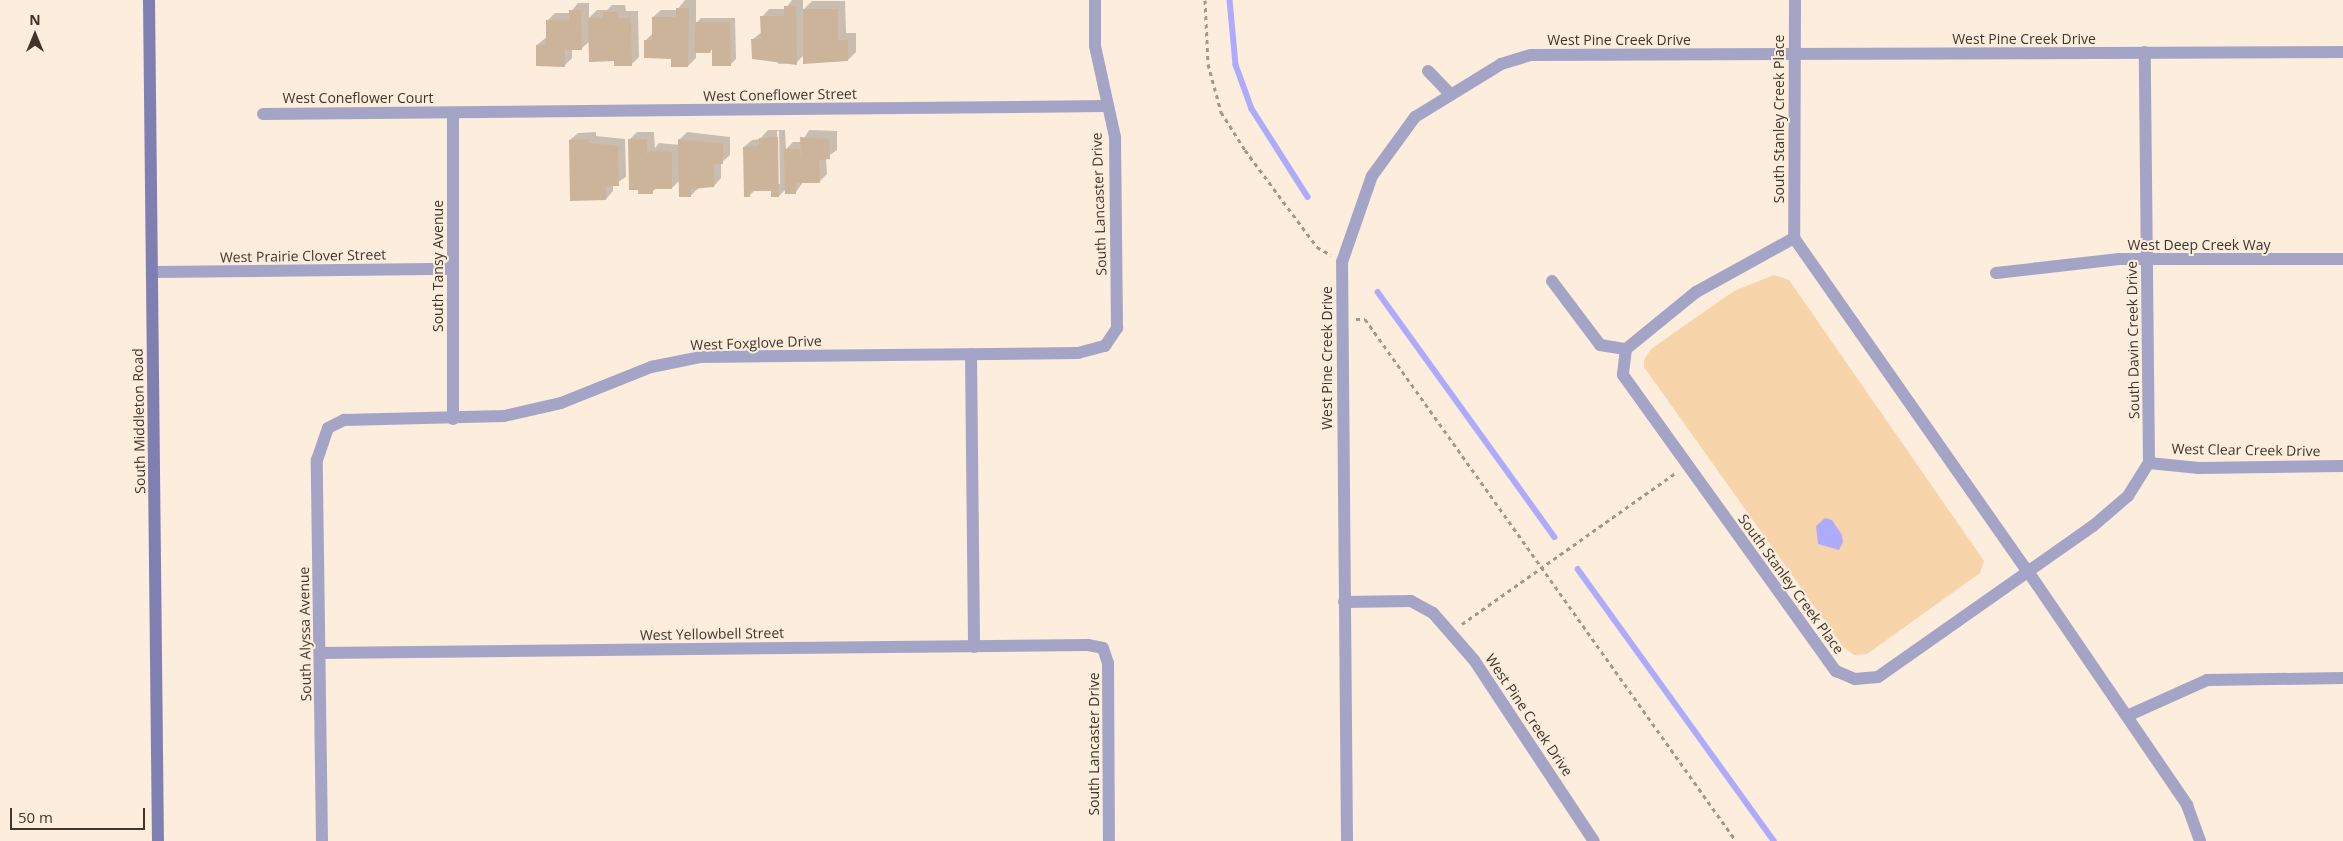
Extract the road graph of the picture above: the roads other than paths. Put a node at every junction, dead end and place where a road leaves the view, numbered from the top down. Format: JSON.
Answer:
{"nodes":[{"id":1,"x":149,"y":0,"type":"edge"},
{"id":2,"x":1095,"y":0,"type":"edge"},
{"id":3,"x":1794,"y":0,"type":"edge"},
{"id":4,"x":2145,"y":52,"type":"junction"},
{"id":5,"x":2343,"y":52,"type":"edge"},
{"id":6,"x":1794,"y":56,"type":"junction"},
{"id":7,"x":1428,"y":72,"type":"dead end"},
{"id":8,"x":1451,"y":95,"type":"junction"},
{"id":9,"x":1107,"y":106,"type":"junction"},
{"id":10,"x":453,"y":113,"type":"junction"},
{"id":11,"x":262,"y":114,"type":"dead end"},
{"id":12,"x":1794,"y":238,"type":"junction"},
{"id":13,"x":2147,"y":259,"type":"junction"},
{"id":14,"x":2343,"y":259,"type":"edge"},
{"id":15,"x":453,"y":269,"type":"junction"},
{"id":16,"x":152,"y":272,"type":"junction"},
{"id":17,"x":1996,"y":273,"type":"dead end"},
{"id":18,"x":1552,"y":281,"type":"dead end"},
{"id":19,"x":1105,"y":346,"type":"joint"},
{"id":20,"x":1626,"y":349,"type":"junction"},
{"id":21,"x":971,"y":354,"type":"junction"},
{"id":22,"x":454,"y":419,"type":"junction"},
{"id":23,"x":328,"y":428,"type":"joint"},
{"id":24,"x":2149,"y":463,"type":"junction"},
{"id":25,"x":2343,"y":466,"type":"edge"},
{"id":26,"x":2029,"y":573,"type":"junction"},
{"id":27,"x":1344,"y":602,"type":"junction"},
{"id":28,"x":974,"y":646,"type":"junction"},
{"id":29,"x":1103,"y":648,"type":"joint"},
{"id":30,"x":320,"y":653,"type":"junction"},
{"id":31,"x":2343,"y":678,"type":"edge"},
{"id":32,"x":2127,"y":716,"type":"junction"},
{"id":33,"x":158,"y":841,"type":"edge"},
{"id":34,"x":322,"y":841,"type":"edge"},
{"id":35,"x":1109,"y":841,"type":"edge"},
{"id":36,"x":1347,"y":841,"type":"edge"},
{"id":37,"x":1594,"y":841,"type":"edge"},
{"id":38,"x":2200,"y":841,"type":"edge"}],
"edges":[{"from":1,"to":16,"type":"main road","name":"South Middleton Road"},
{"from":2,"to":9,"type":"street","name":"South Lancaster Drive"},
{"from":3,"to":6,"type":"street","name":"South Stanley Creek Place"},
{"from":4,"to":5,"type":"street","name":"West Pine Creek Drive"},
{"from":4,"to":6,"type":"street","name":"West Pine Creek Drive"},
{"from":4,"to":13,"type":"street","name":"South Davin Creek Drive"},
{"from":6,"to":8,"type":"street","name":"West Pine Creek Drive"},
{"from":6,"to":12,"type":"street","name":"South Stanley Creek Place"},
{"from":7,"to":8,"type":"street"},
{"from":8,"to":27,"type":"street","name":"West Pine Creek Drive"},
{"from":9,"to":10,"type":"street","name":"West Coneflower Street"},
{"from":9,"to":19,"type":"street","name":"South Lancaster Drive"},
{"from":10,"to":11,"type":"street","name":"West Coneflower Court"},
{"from":10,"to":15,"type":"street","name":"South Tansy Avenue"},
{"from":12,"to":20,"type":"street"},
{"from":12,"to":26,"type":"street"},
{"from":13,"to":14,"type":"street","name":"West Deep Creek Way"},
{"from":13,"to":17,"type":"street","name":"West Deep Creek Way"},
{"from":13,"to":24,"type":"street","name":"South Davin Creek Drive"},
{"from":15,"to":16,"type":"street","name":"West Prairie Clover Street"},
{"from":15,"to":22,"type":"street","name":"South Tansy Avenue"},
{"from":16,"to":33,"type":"main road","name":"South Middleton Road"},
{"from":18,"to":20,"type":"street"},
{"from":19,"to":21,"type":"street","name":"West Foxglove Drive"},
{"from":20,"to":26,"type":"street","name":"South Stanley Creek Place"},
{"from":21,"to":22,"type":"street","name":"West Foxglove Drive"},
{"from":21,"to":28,"type":"street"},
{"from":22,"to":23,"type":"street","name":"West Foxglove Drive"},
{"from":23,"to":30,"type":"street","name":"South Alyssa Avenue"},
{"from":24,"to":25,"type":"street","name":"West Clear Creek Drive"},
{"from":24,"to":26,"type":"street"},
{"from":26,"to":32,"type":"street"},
{"from":27,"to":36,"type":"street","name":"West Pine Creek Drive"},
{"from":27,"to":37,"type":"street","name":"West Pine Creek Drive"},
{"from":28,"to":29,"type":"street","name":"West Yellowbell Street"},
{"from":28,"to":30,"type":"street","name":"West Yellowbell Street"},
{"from":29,"to":35,"type":"street","name":"South Lancaster Drive"},
{"from":30,"to":34,"type":"street","name":"South Alyssa Avenue"},
{"from":31,"to":32,"type":"street"},
{"from":32,"to":38,"type":"street"}]}
